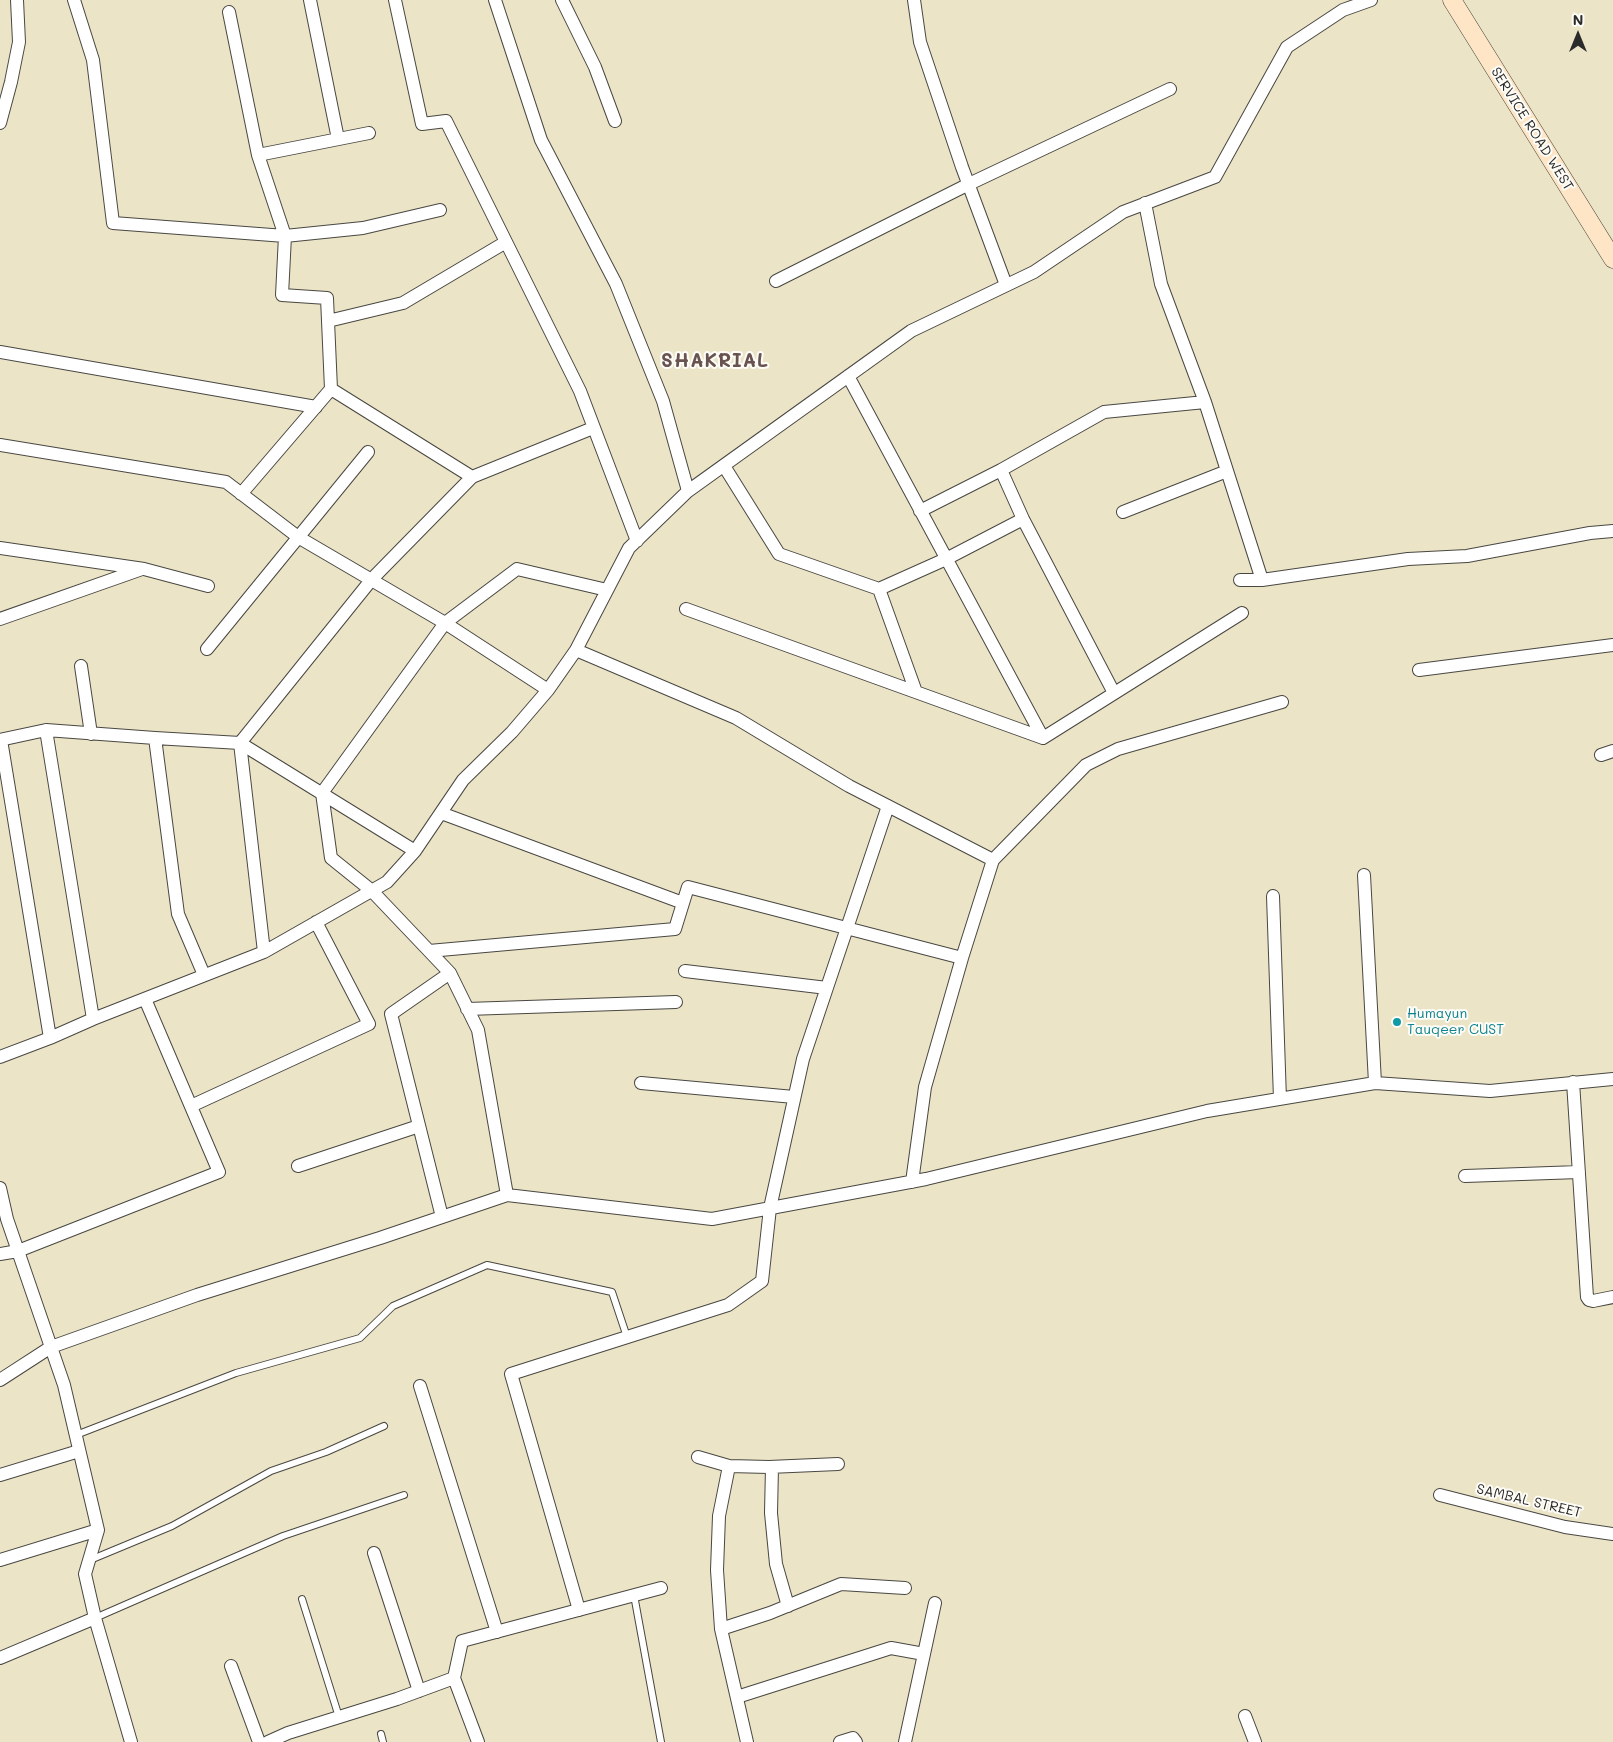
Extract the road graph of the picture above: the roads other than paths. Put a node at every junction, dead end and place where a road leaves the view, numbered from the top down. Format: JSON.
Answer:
{"nodes":[{"id":1,"x":17,"y":0,"type":"edge"},
{"id":2,"x":74,"y":0,"type":"edge"},
{"id":3,"x":310,"y":0,"type":"edge"},
{"id":4,"x":395,"y":0,"type":"edge"},
{"id":5,"x":495,"y":0,"type":"edge"},
{"id":6,"x":562,"y":0,"type":"edge"},
{"id":7,"x":914,"y":0,"type":"edge"},
{"id":8,"x":1370,"y":0,"type":"edge"},
{"id":9,"x":1452,"y":0,"type":"edge"},
{"id":10,"x":229,"y":12,"type":"dead end"},
{"id":11,"x":1170,"y":89,"type":"dead end"},
{"id":12,"x":615,"y":121,"type":"dead end"},
{"id":13,"x":0,"y":123,"type":"edge"},
{"id":14,"x":369,"y":133,"type":"dead end"},
{"id":15,"x":338,"y":139,"type":"junction"},
{"id":16,"x":258,"y":155,"type":"junction"},
{"id":17,"x":969,"y":184,"type":"junction"},
{"id":18,"x":1145,"y":203,"type":"junction"},
{"id":19,"x":440,"y":210,"type":"dead end"},
{"id":20,"x":285,"y":236,"type":"junction"},
{"id":21,"x":506,"y":242,"type":"junction"},
{"id":22,"x":1613,"y":258,"type":"edge"},
{"id":23,"x":776,"y":280,"type":"dead end"},
{"id":24,"x":1006,"y":285,"type":"junction"},
{"id":25,"x":328,"y":321,"type":"junction"},
{"id":26,"x":0,"y":352,"type":"edge"},
{"id":27,"x":848,"y":376,"type":"junction"},
{"id":28,"x":330,"y":389,"type":"junction"},
{"id":29,"x":1205,"y":402,"type":"junction"},
{"id":30,"x":316,"y":407,"type":"junction"},
{"id":31,"x":594,"y":428,"type":"junction"},
{"id":32,"x":0,"y":445,"type":"edge"},
{"id":33,"x":368,"y":452,"type":"dead end"},
{"id":34,"x":724,"y":466,"type":"junction"},
{"id":35,"x":1001,"y":470,"type":"junction"},
{"id":36,"x":1227,"y":471,"type":"junction"},
{"id":37,"x":472,"y":477,"type":"junction"},
{"id":38,"x":688,"y":492,"type":"junction"},
{"id":39,"x":242,"y":494,"type":"junction"},
{"id":40,"x":920,"y":511,"type":"junction"},
{"id":41,"x":1124,"y":512,"type":"dead end"},
{"id":42,"x":1023,"y":519,"type":"junction"},
{"id":43,"x":1613,"y":531,"type":"edge"},
{"id":44,"x":298,"y":536,"type":"junction"},
{"id":45,"x":637,"y":541,"type":"junction"},
{"id":46,"x":0,"y":548,"type":"edge"},
{"id":47,"x":946,"y":559,"type":"junction"},
{"id":48,"x":144,"y":568,"type":"junction"},
{"id":49,"x":372,"y":579,"type":"junction"},
{"id":50,"x":1240,"y":580,"type":"dead end"},
{"id":51,"x":1262,"y":580,"type":"junction"},
{"id":52,"x":208,"y":586,"type":"dead end"},
{"id":53,"x":879,"y":589,"type":"junction"},
{"id":54,"x":607,"y":590,"type":"junction"},
{"id":55,"x":686,"y":609,"type":"dead end"},
{"id":56,"x":1242,"y":613,"type":"dead end"},
{"id":57,"x":0,"y":619,"type":"edge"},
{"id":58,"x":445,"y":623,"type":"junction"},
{"id":59,"x":1613,"y":645,"type":"edge"},
{"id":60,"x":207,"y":649,"type":"dead end"},
{"id":61,"x":576,"y":650,"type":"junction"},
{"id":62,"x":80,"y":666,"type":"dead end"},
{"id":63,"x":1419,"y":670,"type":"dead end"},
{"id":64,"x":548,"y":690,"type":"junction"},
{"id":65,"x":916,"y":692,"type":"junction"},
{"id":66,"x":1114,"y":693,"type":"junction"},
{"id":67,"x":1282,"y":702,"type":"dead end"},
{"id":68,"x":46,"y":730,"type":"junction"},
{"id":69,"x":91,"y":734,"type":"junction"},
{"id":70,"x":155,"y":738,"type":"junction"},
{"id":71,"x":1043,"y":738,"type":"junction"},
{"id":72,"x":0,"y":740,"type":"edge"},
{"id":73,"x":240,"y":743,"type":"junction"},
{"id":74,"x":322,"y":793,"type":"junction"},
{"id":75,"x":888,"y":806,"type":"junction"},
{"id":76,"x":441,"y":813,"type":"junction"},
{"id":77,"x":416,"y":851,"type":"junction"},
{"id":78,"x":993,"y":860,"type":"junction"},
{"id":79,"x":1364,"y":875,"type":"dead end"},
{"id":80,"x":372,"y":890,"type":"junction"},
{"id":81,"x":1273,"y":896,"type":"dead end"},
{"id":82,"x":683,"y":903,"type":"junction"},
{"id":83,"x":316,"y":922,"type":"junction"},
{"id":84,"x":847,"y":928,"type":"junction"},
{"id":85,"x":429,"y":951,"type":"junction"},
{"id":86,"x":264,"y":952,"type":"junction"},
{"id":87,"x":962,"y":958,"type":"junction"},
{"id":88,"x":686,"y":971,"type":"dead end"},
{"id":89,"x":450,"y":973,"type":"junction"},
{"id":90,"x":204,"y":975,"type":"junction"},
{"id":91,"x":827,"y":988,"type":"junction"},
{"id":92,"x":144,"y":999,"type":"junction"},
{"id":93,"x":676,"y":1002,"type":"dead end"},
{"id":94,"x":467,"y":1009,"type":"junction"},
{"id":95,"x":93,"y":1019,"type":"junction"},
{"id":96,"x":50,"y":1038,"type":"junction"},
{"id":97,"x":0,"y":1058,"type":"edge"},
{"id":98,"x":1613,"y":1078,"type":"edge"},
{"id":99,"x":1573,"y":1082,"type":"junction"},
{"id":100,"x":641,"y":1083,"type":"dead end"},
{"id":101,"x":1375,"y":1083,"type":"junction"},
{"id":102,"x":794,"y":1097,"type":"junction"},
{"id":103,"x":1280,"y":1099,"type":"junction"},
{"id":104,"x":191,"y":1106,"type":"junction"},
{"id":105,"x":419,"y":1126,"type":"junction"},
{"id":106,"x":298,"y":1166,"type":"dead end"},
{"id":107,"x":1579,"y":1172,"type":"junction"},
{"id":108,"x":1465,"y":1176,"type":"dead end"},
{"id":109,"x":912,"y":1182,"type":"junction"},
{"id":110,"x":0,"y":1188,"type":"edge"},
{"id":111,"x":507,"y":1195,"type":"junction"},
{"id":112,"x":770,"y":1208,"type":"junction"},
{"id":113,"x":442,"y":1217,"type":"junction"},
{"id":114,"x":18,"y":1251,"type":"junction"},
{"id":115,"x":0,"y":1254,"type":"edge"},
{"id":116,"x":1613,"y":1298,"type":"edge"},
{"id":117,"x":627,"y":1337,"type":"junction"},
{"id":118,"x":51,"y":1347,"type":"junction"},
{"id":119,"x":0,"y":1380,"type":"edge"},
{"id":120,"x":420,"y":1386,"type":"dead end"},
{"id":121,"x":384,"y":1426,"type":"dead end"},
{"id":122,"x":76,"y":1435,"type":"junction"},
{"id":123,"x":79,"y":1451,"type":"junction"},
{"id":124,"x":698,"y":1456,"type":"dead end"},
{"id":125,"x":838,"y":1464,"type":"dead end"},
{"id":126,"x":729,"y":1466,"type":"junction"},
{"id":127,"x":772,"y":1467,"type":"junction"},
{"id":128,"x":0,"y":1475,"type":"edge"},
{"id":129,"x":404,"y":1495,"type":"dead end"},
{"id":130,"x":1440,"y":1495,"type":"dead end"},
{"id":131,"x":98,"y":1530,"type":"junction"},
{"id":132,"x":1613,"y":1534,"type":"edge"},
{"id":133,"x":374,"y":1553,"type":"dead end"},
{"id":134,"x":0,"y":1560,"type":"edge"},
{"id":135,"x":89,"y":1560,"type":"junction"},
{"id":136,"x":661,"y":1588,"type":"dead end"},
{"id":137,"x":905,"y":1588,"type":"dead end"},
{"id":138,"x":634,"y":1595,"type":"junction"},
{"id":139,"x":302,"y":1599,"type":"dead end"},
{"id":140,"x":935,"y":1603,"type":"dead end"},
{"id":141,"x":788,"y":1606,"type":"junction"},
{"id":142,"x":579,"y":1610,"type":"junction"},
{"id":143,"x":95,"y":1618,"type":"junction"},
{"id":144,"x":721,"y":1629,"type":"junction"},
{"id":145,"x":497,"y":1632,"type":"junction"},
{"id":146,"x":924,"y":1654,"type":"junction"},
{"id":147,"x":0,"y":1658,"type":"edge"},
{"id":148,"x":231,"y":1666,"type":"dead end"},
{"id":149,"x":454,"y":1678,"type":"junction"},
{"id":150,"x":419,"y":1691,"type":"junction"},
{"id":151,"x":736,"y":1697,"type":"junction"},
{"id":152,"x":1245,"y":1716,"type":"dead end"},
{"id":153,"x":339,"y":1717,"type":"junction"},
{"id":154,"x":381,"y":1734,"type":"dead end"},
{"id":155,"x":290,"y":1737,"type":"edge"},
{"id":156,"x":131,"y":1742,"type":"edge"},
{"id":157,"x":259,"y":1742,"type":"edge"},
{"id":158,"x":268,"y":1742,"type":"edge"},
{"id":159,"x":384,"y":1742,"type":"edge"},
{"id":160,"x":478,"y":1742,"type":"edge"},
{"id":161,"x":661,"y":1742,"type":"edge"},
{"id":162,"x":747,"y":1742,"type":"edge"},
{"id":163,"x":840,"y":1742,"type":"edge"},
{"id":164,"x":856,"y":1742,"type":"edge"},
{"id":165,"x":905,"y":1742,"type":"edge"},
{"id":166,"x":1255,"y":1742,"type":"edge"}],
"edges":[{"from":1,"to":13,"type":"street"},
{"from":2,"to":20,"type":"street"},
{"from":3,"to":15,"type":"street"},
{"from":4,"to":21,"type":"street"},
{"from":5,"to":38,"type":"street"},
{"from":6,"to":12,"type":"street"},
{"from":7,"to":17,"type":"street"},
{"from":8,"to":18,"type":"street"},
{"from":9,"to":22,"type":"street","name":"SERVICE ROAD WEST"},
{"from":10,"to":16,"type":"street"},
{"from":11,"to":17,"type":"street"},
{"from":14,"to":15,"type":"street"},
{"from":15,"to":16,"type":"street"},
{"from":16,"to":20,"type":"street"},
{"from":17,"to":23,"type":"street"},
{"from":17,"to":24,"type":"street"},
{"from":18,"to":24,"type":"street"},
{"from":18,"to":29,"type":"street"},
{"from":19,"to":20,"type":"street"},
{"from":20,"to":25,"type":"street"},
{"from":21,"to":25,"type":"street"},
{"from":21,"to":31,"type":"street"},
{"from":24,"to":27,"type":"street"},
{"from":25,"to":28,"type":"street"},
{"from":26,"to":30,"type":"street"},
{"from":27,"to":34,"type":"street"},
{"from":27,"to":40,"type":"street"},
{"from":28,"to":30,"type":"street"},
{"from":28,"to":37,"type":"street"},
{"from":29,"to":35,"type":"street"},
{"from":29,"to":36,"type":"street"},
{"from":30,"to":39,"type":"street"},
{"from":31,"to":37,"type":"street"},
{"from":31,"to":45,"type":"street"},
{"from":32,"to":39,"type":"street"},
{"from":33,"to":44,"type":"street"},
{"from":34,"to":38,"type":"street"},
{"from":34,"to":53,"type":"street"},
{"from":35,"to":40,"type":"street"},
{"from":35,"to":42,"type":"street"},
{"from":36,"to":41,"type":"street"},
{"from":36,"to":51,"type":"street"},
{"from":37,"to":49,"type":"street"},
{"from":38,"to":45,"type":"street"},
{"from":39,"to":44,"type":"street"},
{"from":40,"to":47,"type":"street"},
{"from":42,"to":47,"type":"street"},
{"from":42,"to":66,"type":"street"},
{"from":43,"to":51,"type":"street"},
{"from":44,"to":49,"type":"street"},
{"from":44,"to":60,"type":"street"},
{"from":45,"to":54,"type":"street"},
{"from":46,"to":48,"type":"street"},
{"from":47,"to":53,"type":"street"},
{"from":47,"to":71,"type":"street"},
{"from":48,"to":52,"type":"street"},
{"from":48,"to":57,"type":"street"},
{"from":49,"to":58,"type":"street"},
{"from":49,"to":73,"type":"street"},
{"from":50,"to":51,"type":"street"},
{"from":53,"to":65,"type":"street"},
{"from":54,"to":58,"type":"street"},
{"from":54,"to":61,"type":"street"},
{"from":55,"to":65,"type":"street"},
{"from":56,"to":66,"type":"street"},
{"from":58,"to":64,"type":"street"},
{"from":58,"to":74,"type":"street"},
{"from":59,"to":63,"type":"street"},
{"from":61,"to":64,"type":"street"},
{"from":61,"to":75,"type":"street"},
{"from":62,"to":69,"type":"street"},
{"from":64,"to":76,"type":"street"},
{"from":65,"to":71,"type":"street"},
{"from":66,"to":71,"type":"street"},
{"from":67,"to":78,"type":"street"},
{"from":68,"to":69,"type":"street"},
{"from":68,"to":72,"type":"street"},
{"from":68,"to":95,"type":"street"},
{"from":69,"to":70,"type":"street"},
{"from":70,"to":73,"type":"street"},
{"from":70,"to":90,"type":"street"},
{"from":72,"to":96,"type":"street"},
{"from":73,"to":74,"type":"street"},
{"from":73,"to":86,"type":"street"},
{"from":74,"to":77,"type":"street"},
{"from":74,"to":80,"type":"street"},
{"from":75,"to":78,"type":"street"},
{"from":75,"to":84,"type":"street"},
{"from":76,"to":77,"type":"street"},
{"from":76,"to":82,"type":"street"},
{"from":77,"to":80,"type":"street"},
{"from":78,"to":87,"type":"street"},
{"from":79,"to":101,"type":"street"},
{"from":80,"to":83,"type":"street"},
{"from":80,"to":85,"type":"street"},
{"from":81,"to":103,"type":"street"},
{"from":82,"to":84,"type":"street"},
{"from":82,"to":85,"type":"street"},
{"from":83,"to":86,"type":"street"},
{"from":83,"to":104,"type":"street"},
{"from":84,"to":87,"type":"street"},
{"from":84,"to":91,"type":"street"},
{"from":85,"to":89,"type":"street"},
{"from":86,"to":90,"type":"street"},
{"from":87,"to":109,"type":"street"},
{"from":88,"to":91,"type":"street"},
{"from":89,"to":94,"type":"street"},
{"from":89,"to":105,"type":"street"},
{"from":90,"to":92,"type":"street"},
{"from":91,"to":102,"type":"street"},
{"from":92,"to":95,"type":"street"},
{"from":92,"to":104,"type":"street"},
{"from":93,"to":94,"type":"street"},
{"from":94,"to":111,"type":"street"},
{"from":95,"to":96,"type":"street"},
{"from":96,"to":97,"type":"street"},
{"from":98,"to":99,"type":"street"},
{"from":99,"to":101,"type":"street"},
{"from":99,"to":107,"type":"street"},
{"from":100,"to":102,"type":"street"},
{"from":101,"to":103,"type":"street"},
{"from":102,"to":112,"type":"street"},
{"from":103,"to":109,"type":"street"},
{"from":104,"to":114,"type":"street"},
{"from":105,"to":106,"type":"street"},
{"from":105,"to":113,"type":"street"},
{"from":107,"to":108,"type":"street"},
{"from":107,"to":116,"type":"street"},
{"from":109,"to":112,"type":"street"},
{"from":110,"to":114,"type":"street"},
{"from":111,"to":112,"type":"street"},
{"from":111,"to":113,"type":"street"},
{"from":112,"to":117,"type":"street"},
{"from":113,"to":118,"type":"street"},
{"from":114,"to":115,"type":"street"},
{"from":114,"to":118,"type":"street"},
{"from":117,"to":122,"type":"lane"},
{"from":117,"to":142,"type":"street"},
{"from":118,"to":119,"type":"street"},
{"from":118,"to":122,"type":"street"},
{"from":120,"to":145,"type":"street"},
{"from":121,"to":135,"type":"lane"},
{"from":122,"to":123,"type":"street"},
{"from":123,"to":128,"type":"street"},
{"from":123,"to":131,"type":"street"},
{"from":124,"to":126,"type":"street"},
{"from":125,"to":127,"type":"street"},
{"from":126,"to":127,"type":"street"},
{"from":126,"to":144,"type":"street"},
{"from":127,"to":141,"type":"street"},
{"from":129,"to":143,"type":"lane"},
{"from":130,"to":132,"type":"street","name":"SAMBAL STREET"},
{"from":131,"to":134,"type":"street"},
{"from":131,"to":135,"type":"street"},
{"from":133,"to":150,"type":"street"},
{"from":135,"to":143,"type":"street"},
{"from":136,"to":138,"type":"street"},
{"from":137,"to":141,"type":"street"},
{"from":138,"to":142,"type":"street"},
{"from":138,"to":161,"type":"lane"},
{"from":139,"to":153,"type":"lane"},
{"from":140,"to":146,"type":"street"},
{"from":141,"to":144,"type":"street"},
{"from":142,"to":145,"type":"street"},
{"from":143,"to":147,"type":"street"},
{"from":143,"to":156,"type":"street"},
{"from":144,"to":151,"type":"street"},
{"from":145,"to":149,"type":"street"},
{"from":146,"to":151,"type":"street"},
{"from":146,"to":165,"type":"street"},
{"from":148,"to":157,"type":"street"},
{"from":149,"to":150,"type":"street"},
{"from":149,"to":160,"type":"street"},
{"from":150,"to":153,"type":"street"},
{"from":151,"to":162,"type":"street"},
{"from":152,"to":166,"type":"street"},
{"from":153,"to":155,"type":"street"},
{"from":154,"to":159,"type":"lane"},
{"from":155,"to":158,"type":"street"},
{"from":163,"to":164,"type":"street"}]}
